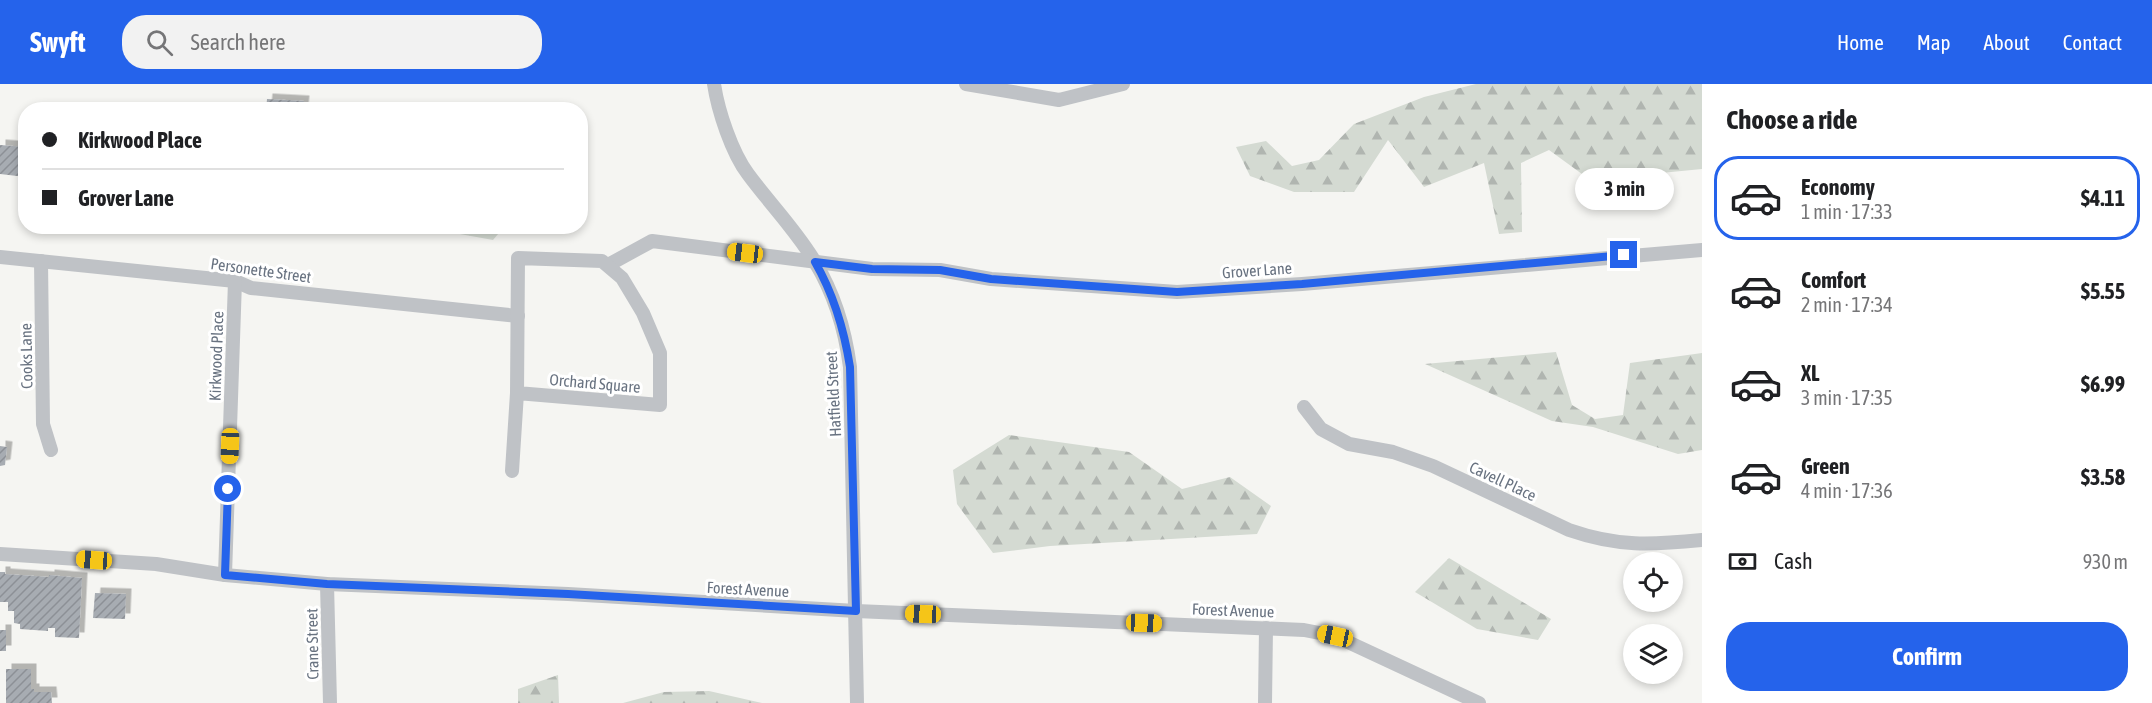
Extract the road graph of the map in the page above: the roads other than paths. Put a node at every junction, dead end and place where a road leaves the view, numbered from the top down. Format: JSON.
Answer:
{"nodes":[{"id":1,"x":714,"y":84,"type":"edge"},
{"id":2,"x":966,"y":84,"type":"edge"},
{"id":3,"x":1123,"y":84,"type":"edge"},
{"id":4,"x":1702,"y":250,"type":"edge"},
{"id":5,"x":0,"y":257,"type":"edge"},
{"id":6,"x":41,"y":261,"type":"junction"},
{"id":7,"x":815,"y":262,"type":"junction"},
{"id":8,"x":608,"y":265,"type":"junction"},
{"id":9,"x":235,"y":281,"type":"junction"},
{"id":10,"x":518,"y":316,"type":"junction"},
{"id":11,"x":517,"y":393,"type":"junction"},
{"id":12,"x":1304,"y":407,"type":"dead end"},
{"id":13,"x":51,"y":450,"type":"dead end"},
{"id":14,"x":512,"y":471,"type":"dead end"},
{"id":15,"x":1702,"y":540,"type":"edge"},
{"id":16,"x":0,"y":554,"type":"edge"},
{"id":17,"x":225,"y":575,"type":"junction"},
{"id":18,"x":327,"y":584,"type":"junction"},
{"id":19,"x":856,"y":611,"type":"junction"},
{"id":20,"x":1266,"y":628,"type":"junction"},
{"id":21,"x":330,"y":703,"type":"edge"},
{"id":22,"x":857,"y":703,"type":"edge"},
{"id":23,"x":1265,"y":703,"type":"edge"},
{"id":24,"x":1479,"y":703,"type":"edge"}],
"edges":[{"from":1,"to":7,"type":"street","name":"Hatfield Street"},
{"from":2,"to":3,"type":"street"},
{"from":4,"to":7,"type":"street","name":"Grover Lane"},
{"from":5,"to":6,"type":"street","name":"Personette Street"},
{"from":6,"to":9,"type":"street","name":"Personette Street"},
{"from":6,"to":13,"type":"street","name":"Cooks Lane"},
{"from":7,"to":8,"type":"street"},
{"from":7,"to":19,"type":"street","name":"Hatfield Street"},
{"from":8,"to":10,"type":"street"},
{"from":8,"to":11,"type":"street","name":"Orchard Square"},
{"from":9,"to":10,"type":"street","name":"Personette Street"},
{"from":9,"to":17,"type":"street","name":"Kirkwood Place"},
{"from":10,"to":11,"type":"street"},
{"from":11,"to":14,"type":"street"},
{"from":12,"to":15,"type":"street","name":"Cavell Place"},
{"from":16,"to":17,"type":"street","name":"Forest Avenue"},
{"from":17,"to":18,"type":"street","name":"Forest Avenue"},
{"from":18,"to":19,"type":"street","name":"Forest Avenue"},
{"from":18,"to":21,"type":"street","name":"Crane Street"},
{"from":19,"to":20,"type":"street","name":"Forest Avenue"},
{"from":19,"to":22,"type":"street","name":"Hatfield Street"},
{"from":20,"to":23,"type":"street"},
{"from":20,"to":24,"type":"street","name":"Forest Avenue"}]}
